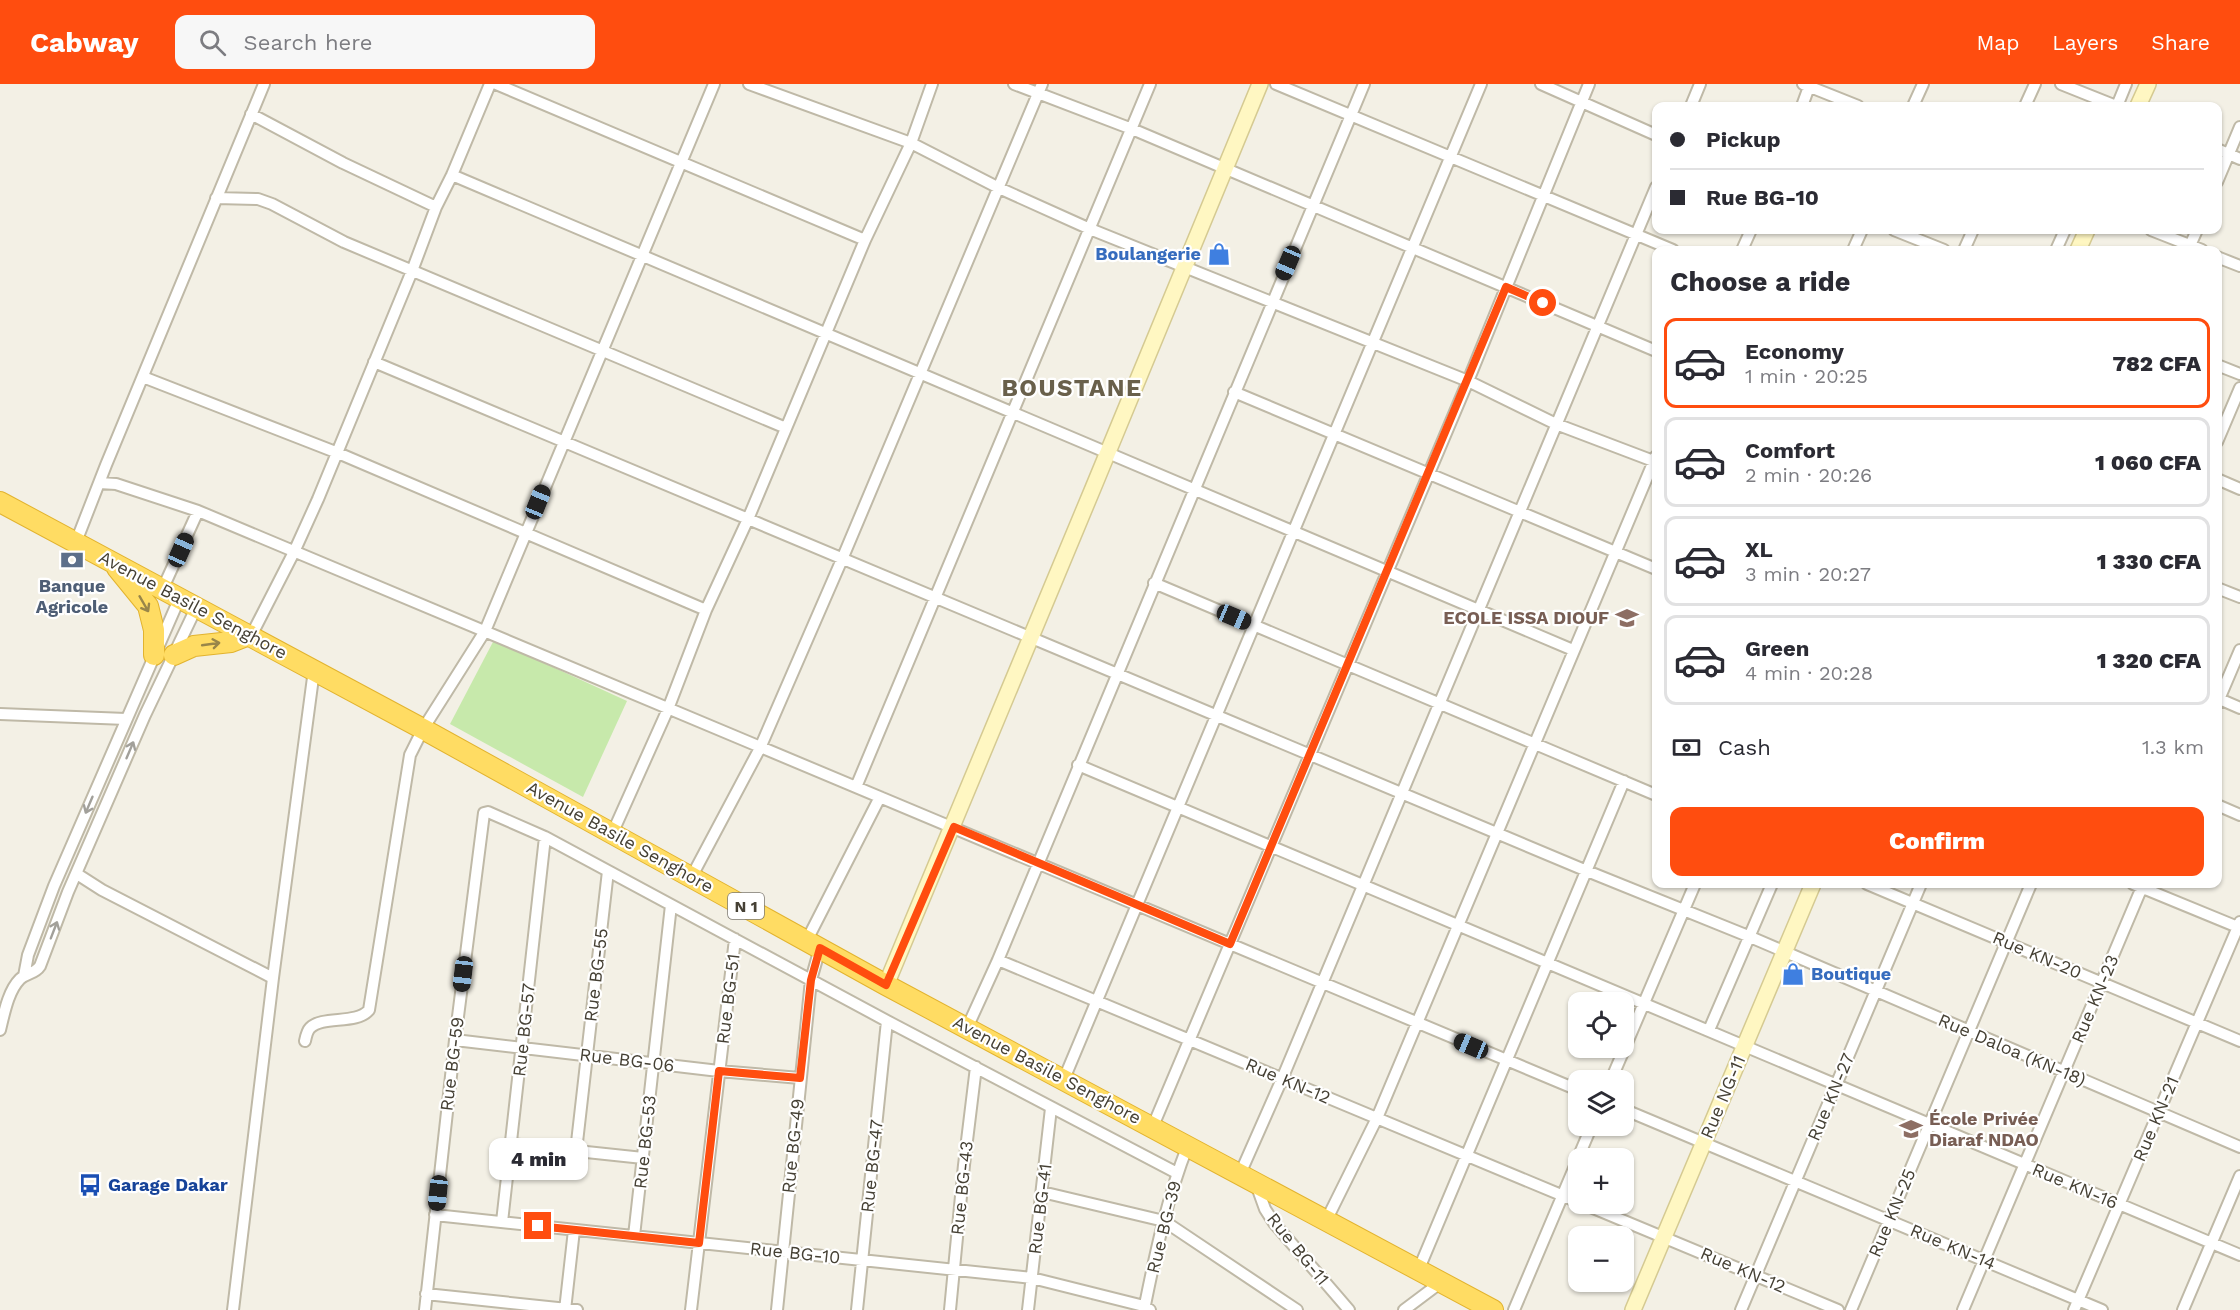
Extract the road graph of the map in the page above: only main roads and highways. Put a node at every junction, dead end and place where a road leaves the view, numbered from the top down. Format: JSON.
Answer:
{"nodes":[{"id":1,"x":0,"y":502,"type":"edge"},
{"id":2,"x":112,"y":561,"type":"junction"},
{"id":3,"x":250,"y":635,"type":"junction"},
{"id":4,"x":174,"y":655,"type":"road end"},
{"id":5,"x":154,"y":656,"type":"road end"},
{"id":6,"x":1472,"y":1305,"type":"edge"},
{"id":7,"x":1493,"y":1310,"type":"edge"}],
"edges":[{"from":1,"to":2,"type":"highway","name":"Avenue Basile Senghore","number":"N 1"},
{"from":2,"to":3,"type":"highway","name":"Avenue Basile Senghore","number":"N 1"},
{"from":2,"to":5,"type":"highway","one_way":true},
{"from":4,"to":3,"type":"highway","one_way":true},
{"from":3,"to":6,"type":"highway","name":"Avenue Basile Senghore","number":"N 1"},
{"from":6,"to":7,"type":"highway","name":"Avenue Basile Senghore","number":"N 1"}]}
